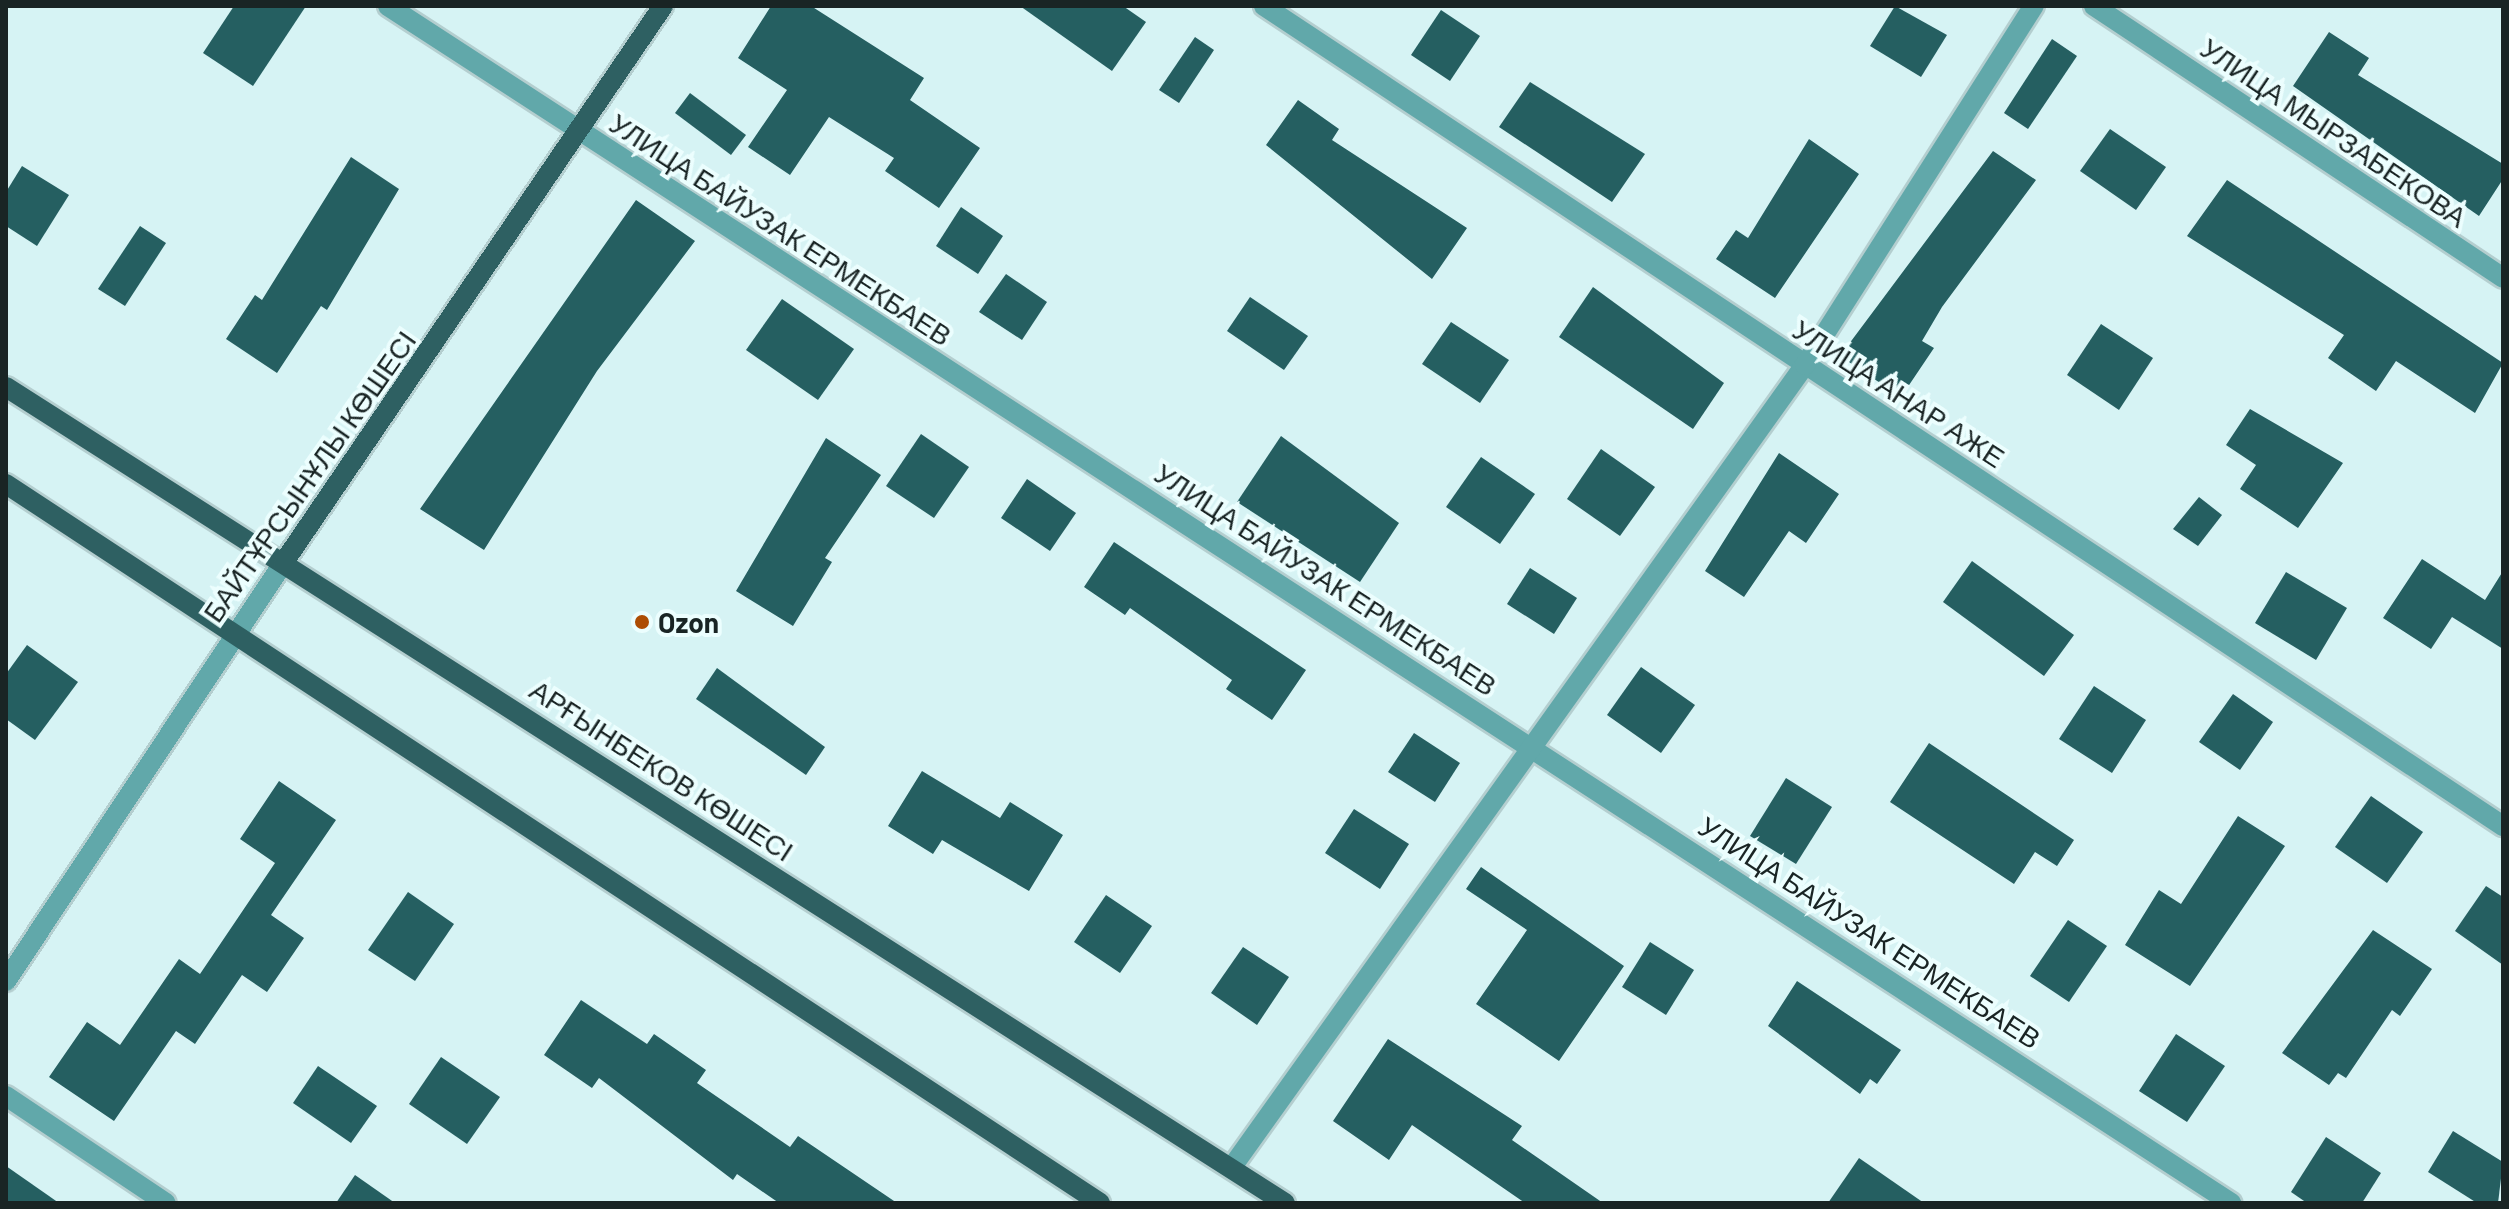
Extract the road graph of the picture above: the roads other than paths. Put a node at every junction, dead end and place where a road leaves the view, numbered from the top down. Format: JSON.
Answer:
{"nodes":[{"id":1,"x":388,"y":6,"type":"edge"},
{"id":2,"x":663,"y":6,"type":"edge"},
{"id":3,"x":1264,"y":6,"type":"edge"},
{"id":4,"x":2034,"y":6,"type":"edge"},
{"id":5,"x":2094,"y":6,"type":"edge"},
{"id":6,"x":579,"y":132,"type":"junction"},
{"id":7,"x":2503,"y":278,"type":"edge"},
{"id":8,"x":1805,"y":365,"type":"junction"},
{"id":9,"x":6,"y":387,"type":"edge"},
{"id":10,"x":6,"y":484,"type":"edge"},
{"id":11,"x":284,"y":562,"type":"junction"},
{"id":12,"x":236,"y":630,"type":"junction"},
{"id":13,"x":1533,"y":745,"type":"junction"},
{"id":14,"x":2503,"y":826,"type":"edge"},
{"id":15,"x":6,"y":981,"type":"edge"},
{"id":16,"x":6,"y":1096,"type":"edge"},
{"id":17,"x":1232,"y":1167,"type":"junction"},
{"id":18,"x":166,"y":1203,"type":"edge"},
{"id":19,"x":1100,"y":1203,"type":"edge"},
{"id":20,"x":1285,"y":1203,"type":"edge"},
{"id":21,"x":2231,"y":1203,"type":"edge"}],
"edges":[{"from":1,"to":6,"type":"street","name":"УЛИЦА БАЙУЗАК ЕРМЕКБАЕВ"},
{"from":2,"to":6,"type":"main road","name":"БАЙТҰРСЫНҰЛЫ КӨШЕСІ"},
{"from":3,"to":8,"type":"street","name":"УЛИЦА АНАР АЖЕ"},
{"from":4,"to":8,"type":"street"},
{"from":5,"to":7,"type":"street","name":"УЛИЦА МЫРЗАБЕКОВА"},
{"from":6,"to":11,"type":"main road","name":"БАЙТҰРСЫНҰЛЫ КӨШЕСІ"},
{"from":6,"to":13,"type":"street","name":"УЛИЦА БАЙУЗАК ЕРМЕКБАЕВ"},
{"from":8,"to":13,"type":"street"},
{"from":8,"to":14,"type":"street","name":"УЛИЦА АНАР АЖЕ"},
{"from":9,"to":11,"type":"main road","name":"АРҒЫНБЕКОВ КӨШЕСІ"},
{"from":10,"to":12,"type":"main road"},
{"from":11,"to":12,"type":"street","name":"БАЙТҰРСЫНҰЛЫ КӨШЕСІ"},
{"from":11,"to":17,"type":"main road","name":"АРҒЫНБЕКОВ КӨШЕСІ"},
{"from":12,"to":15,"type":"street","name":"БАЙТҰРСЫНҰЛЫ КӨШЕСІ"},
{"from":12,"to":19,"type":"main road"},
{"from":13,"to":17,"type":"street"},
{"from":13,"to":21,"type":"street","name":"УЛИЦА БАЙУЗАК ЕРМЕКБАЕВ"},
{"from":16,"to":18,"type":"street"},
{"from":17,"to":20,"type":"main road","name":"АРҒЫНБЕКОВ КӨШЕСІ"}]}
